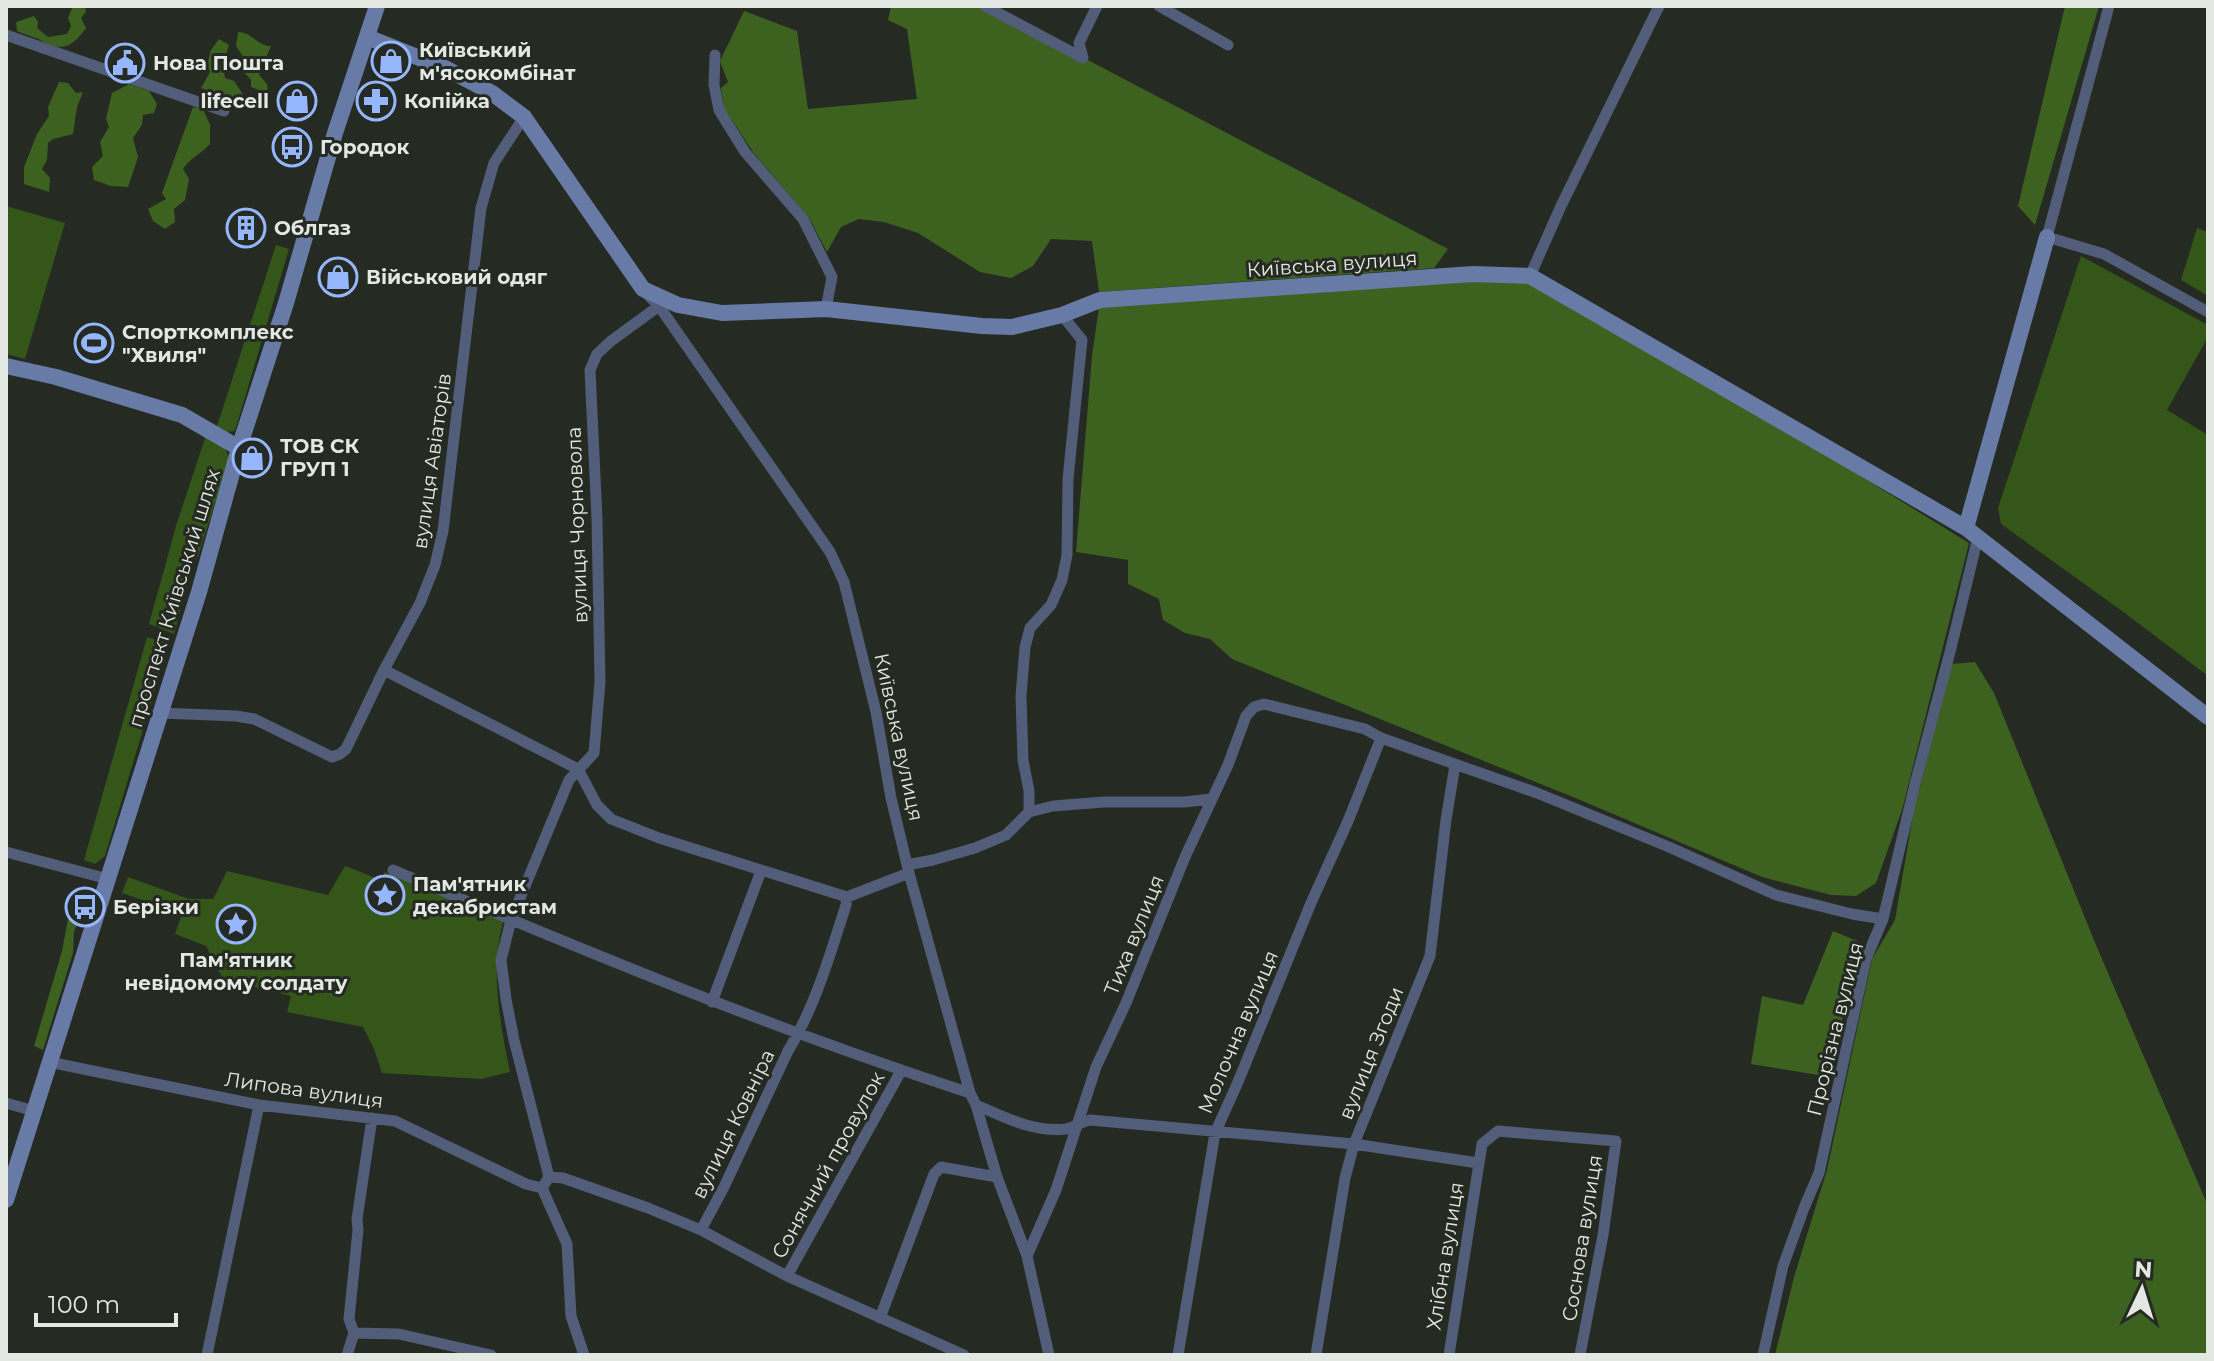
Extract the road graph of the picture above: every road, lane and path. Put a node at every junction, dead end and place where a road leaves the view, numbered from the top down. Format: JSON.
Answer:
{"nodes":[{"id":1,"x":377,"y":6,"type":"edge"},
{"id":2,"x":985,"y":6,"type":"edge"},
{"id":3,"x":1097,"y":6,"type":"edge"},
{"id":4,"x":1159,"y":6,"type":"edge"},
{"id":5,"x":1659,"y":6,"type":"edge"},
{"id":6,"x":2109,"y":6,"type":"edge"},
{"id":7,"x":6,"y":35,"type":"edge"},
{"id":8,"x":367,"y":37,"type":"junction"},
{"id":9,"x":1228,"y":45,"type":"dead end"},
{"id":10,"x":715,"y":55,"type":"dead end"},
{"id":11,"x":224,"y":111,"type":"dead end"},
{"id":12,"x":524,"y":117,"type":"junction"},
{"id":13,"x":2047,"y":237,"type":"junction"},
{"id":14,"x":1530,"y":276,"type":"junction"},
{"id":15,"x":643,"y":289,"type":"junction"},
{"id":16,"x":659,"y":306,"type":"junction"},
{"id":17,"x":826,"y":309,"type":"junction"},
{"id":18,"x":2208,"y":312,"type":"edge"},
{"id":19,"x":1062,"y":315,"type":"junction"},
{"id":20,"x":6,"y":366,"type":"edge"},
{"id":21,"x":239,"y":448,"type":"junction"},
{"id":22,"x":1972,"y":532,"type":"junction"},
{"id":23,"x":384,"y":670,"type":"junction"},
{"id":24,"x":161,"y":713,"type":"junction"},
{"id":25,"x":2208,"y":717,"type":"edge"},
{"id":26,"x":1381,"y":738,"type":"junction"},
{"id":27,"x":1455,"y":765,"type":"junction"},
{"id":28,"x":578,"y":769,"type":"junction"},
{"id":29,"x":1211,"y":799,"type":"junction"},
{"id":30,"x":1029,"y":812,"type":"junction"},
{"id":31,"x":6,"y":852,"type":"edge"},
{"id":32,"x":908,"y":869,"type":"junction"},
{"id":33,"x":393,"y":870,"type":"dead end"},
{"id":34,"x":761,"y":871,"type":"junction"},
{"id":35,"x":108,"y":879,"type":"junction"},
{"id":36,"x":847,"y":897,"type":"junction"},
{"id":37,"x":1883,"y":919,"type":"junction"},
{"id":38,"x":511,"y":920,"type":"junction"},
{"id":39,"x":712,"y":1002,"type":"junction"},
{"id":40,"x":799,"y":1034,"type":"junction"},
{"id":41,"x":49,"y":1062,"type":"junction"},
{"id":42,"x":901,"y":1071,"type":"junction"},
{"id":43,"x":973,"y":1099,"type":"junction"},
{"id":44,"x":6,"y":1103,"type":"edge"},
{"id":45,"x":259,"y":1105,"type":"junction"},
{"id":46,"x":34,"y":1111,"type":"junction"},
{"id":47,"x":372,"y":1118,"type":"junction"},
{"id":48,"x":1078,"y":1126,"type":"junction"},
{"id":49,"x":1215,"y":1133,"type":"junction"},
{"id":50,"x":1354,"y":1144,"type":"junction"},
{"id":51,"x":1478,"y":1163,"type":"junction"},
{"id":52,"x":997,"y":1177,"type":"junction"},
{"id":53,"x":545,"y":1182,"type":"junction"},
{"id":54,"x":6,"y":1200,"type":"edge"},
{"id":55,"x":701,"y":1230,"type":"junction"},
{"id":56,"x":1027,"y":1256,"type":"junction"},
{"id":57,"x":787,"y":1276,"type":"junction"},
{"id":58,"x":880,"y":1318,"type":"junction"},
{"id":59,"x":354,"y":1333,"type":"junction"},
{"id":60,"x":485,"y":1354,"type":"edge"},
{"id":61,"x":207,"y":1355,"type":"edge"},
{"id":62,"x":347,"y":1355,"type":"edge"},
{"id":63,"x":584,"y":1355,"type":"edge"},
{"id":64,"x":964,"y":1355,"type":"edge"},
{"id":65,"x":1049,"y":1355,"type":"edge"},
{"id":66,"x":1178,"y":1355,"type":"edge"},
{"id":67,"x":1316,"y":1355,"type":"edge"},
{"id":68,"x":1449,"y":1355,"type":"edge"},
{"id":69,"x":1580,"y":1355,"type":"edge"},
{"id":70,"x":1763,"y":1355,"type":"edge"}],
"edges":[{"from":1,"to":8,"type":"street","name":"проспект Київський шлях"},
{"from":2,"to":3,"type":"street"},
{"from":4,"to":9,"type":"street"},
{"from":5,"to":14,"type":"street"},
{"from":6,"to":13,"type":"street"},
{"from":7,"to":11,"type":"street"},
{"from":8,"to":12,"type":"street","name":"Київська вулиця"},
{"from":8,"to":21,"type":"street","name":"проспект Київський шлях"},
{"from":10,"to":17,"type":"street"},
{"from":12,"to":15,"type":"street","name":"Київська вулиця"},
{"from":12,"to":23,"type":"street","name":"вулиця Авіаторів"},
{"from":13,"to":18,"type":"street"},
{"from":13,"to":22,"type":"street"},
{"from":14,"to":19,"type":"street","name":"Київська вулиця"},
{"from":14,"to":22,"type":"street","name":"Київська вулиця"},
{"from":15,"to":16,"type":"street","name":"Київська вулиця"},
{"from":15,"to":17,"type":"street","name":"Київська вулиця"},
{"from":16,"to":28,"type":"street","name":"вулиця Чорновола"},
{"from":16,"to":32,"type":"street","name":"Київська вулиця"},
{"from":17,"to":19,"type":"street","name":"Київська вулиця"},
{"from":19,"to":30,"type":"street"},
{"from":20,"to":21,"type":"street"},
{"from":21,"to":24,"type":"street","name":"проспект Київський шлях"},
{"from":22,"to":25,"type":"street","name":"Київська вулиця"},
{"from":22,"to":37,"type":"street"},
{"from":23,"to":24,"type":"street","name":"вулиця Авіаторів"},
{"from":23,"to":28,"type":"street"},
{"from":24,"to":35,"type":"street","name":"проспект Київський шлях"},
{"from":26,"to":27,"type":"street","name":"Прорізна вулиця"},
{"from":26,"to":29,"type":"street","name":"Тиха вулиця"},
{"from":26,"to":49,"type":"street","name":"Молочна вулиця"},
{"from":27,"to":37,"type":"street","name":"Прорізна вулиця"},
{"from":27,"to":50,"type":"street","name":"вулиця Згоди"},
{"from":28,"to":34,"type":"street"},
{"from":28,"to":38,"type":"street","name":"вулиця Чорновола"},
{"from":29,"to":30,"type":"street"},
{"from":29,"to":48,"type":"street","name":"Тиха вулиця"},
{"from":30,"to":32,"type":"street"},
{"from":31,"to":35,"type":"street"},
{"from":32,"to":36,"type":"street"},
{"from":32,"to":43,"type":"street","name":"Київська вулиця"},
{"from":33,"to":38,"type":"street"},
{"from":34,"to":36,"type":"street"},
{"from":34,"to":39,"type":"street"},
{"from":35,"to":41,"type":"street","name":"проспект Київський шлях"},
{"from":36,"to":40,"type":"street"},
{"from":37,"to":70,"type":"street","name":"Прорізна вулиця"},
{"from":38,"to":39,"type":"street"},
{"from":38,"to":53,"type":"street","name":"вулиця Чорновола"},
{"from":39,"to":40,"type":"street"},
{"from":40,"to":42,"type":"street"},
{"from":40,"to":55,"type":"street","name":"вулиця Ковніра"},
{"from":41,"to":45,"type":"street","name":"Липова вулиця"},
{"from":41,"to":46,"type":"street","name":"проспект Київський шлях"},
{"from":42,"to":43,"type":"street"},
{"from":42,"to":57,"type":"street","name":"Сонячний провулок"},
{"from":43,"to":48,"type":"street"},
{"from":43,"to":52,"type":"street","name":"Київська вулиця"},
{"from":44,"to":46,"type":"street"},
{"from":45,"to":47,"type":"street","name":"Липова вулиця"},
{"from":45,"to":61,"type":"street"},
{"from":46,"to":54,"type":"street","name":"проспект Київський шлях"},
{"from":47,"to":53,"type":"street","name":"Липова вулиця"},
{"from":47,"to":59,"type":"street"},
{"from":48,"to":49,"type":"street"},
{"from":48,"to":56,"type":"street","name":"Тиха вулиця"},
{"from":49,"to":50,"type":"street"},
{"from":49,"to":66,"type":"street","name":"Молочна вулиця"},
{"from":50,"to":51,"type":"street"},
{"from":50,"to":67,"type":"street","name":"вулиця Згоди"},
{"from":51,"to":68,"type":"street","name":"Хлібна вулиця"},
{"from":51,"to":69,"type":"street","name":"Соснова вулиця"},
{"from":52,"to":56,"type":"street","name":"Київська вулиця"},
{"from":52,"to":58,"type":"street"},
{"from":53,"to":55,"type":"street","name":"Липова вулиця"},
{"from":53,"to":63,"type":"street"},
{"from":55,"to":57,"type":"street","name":"Липова вулиця"},
{"from":56,"to":65,"type":"street","name":"Київська вулиця"},
{"from":57,"to":58,"type":"street","name":"Липова вулиця"},
{"from":58,"to":64,"type":"street","name":"Липова вулиця"},
{"from":59,"to":60,"type":"street"},
{"from":59,"to":62,"type":"street"}]}
